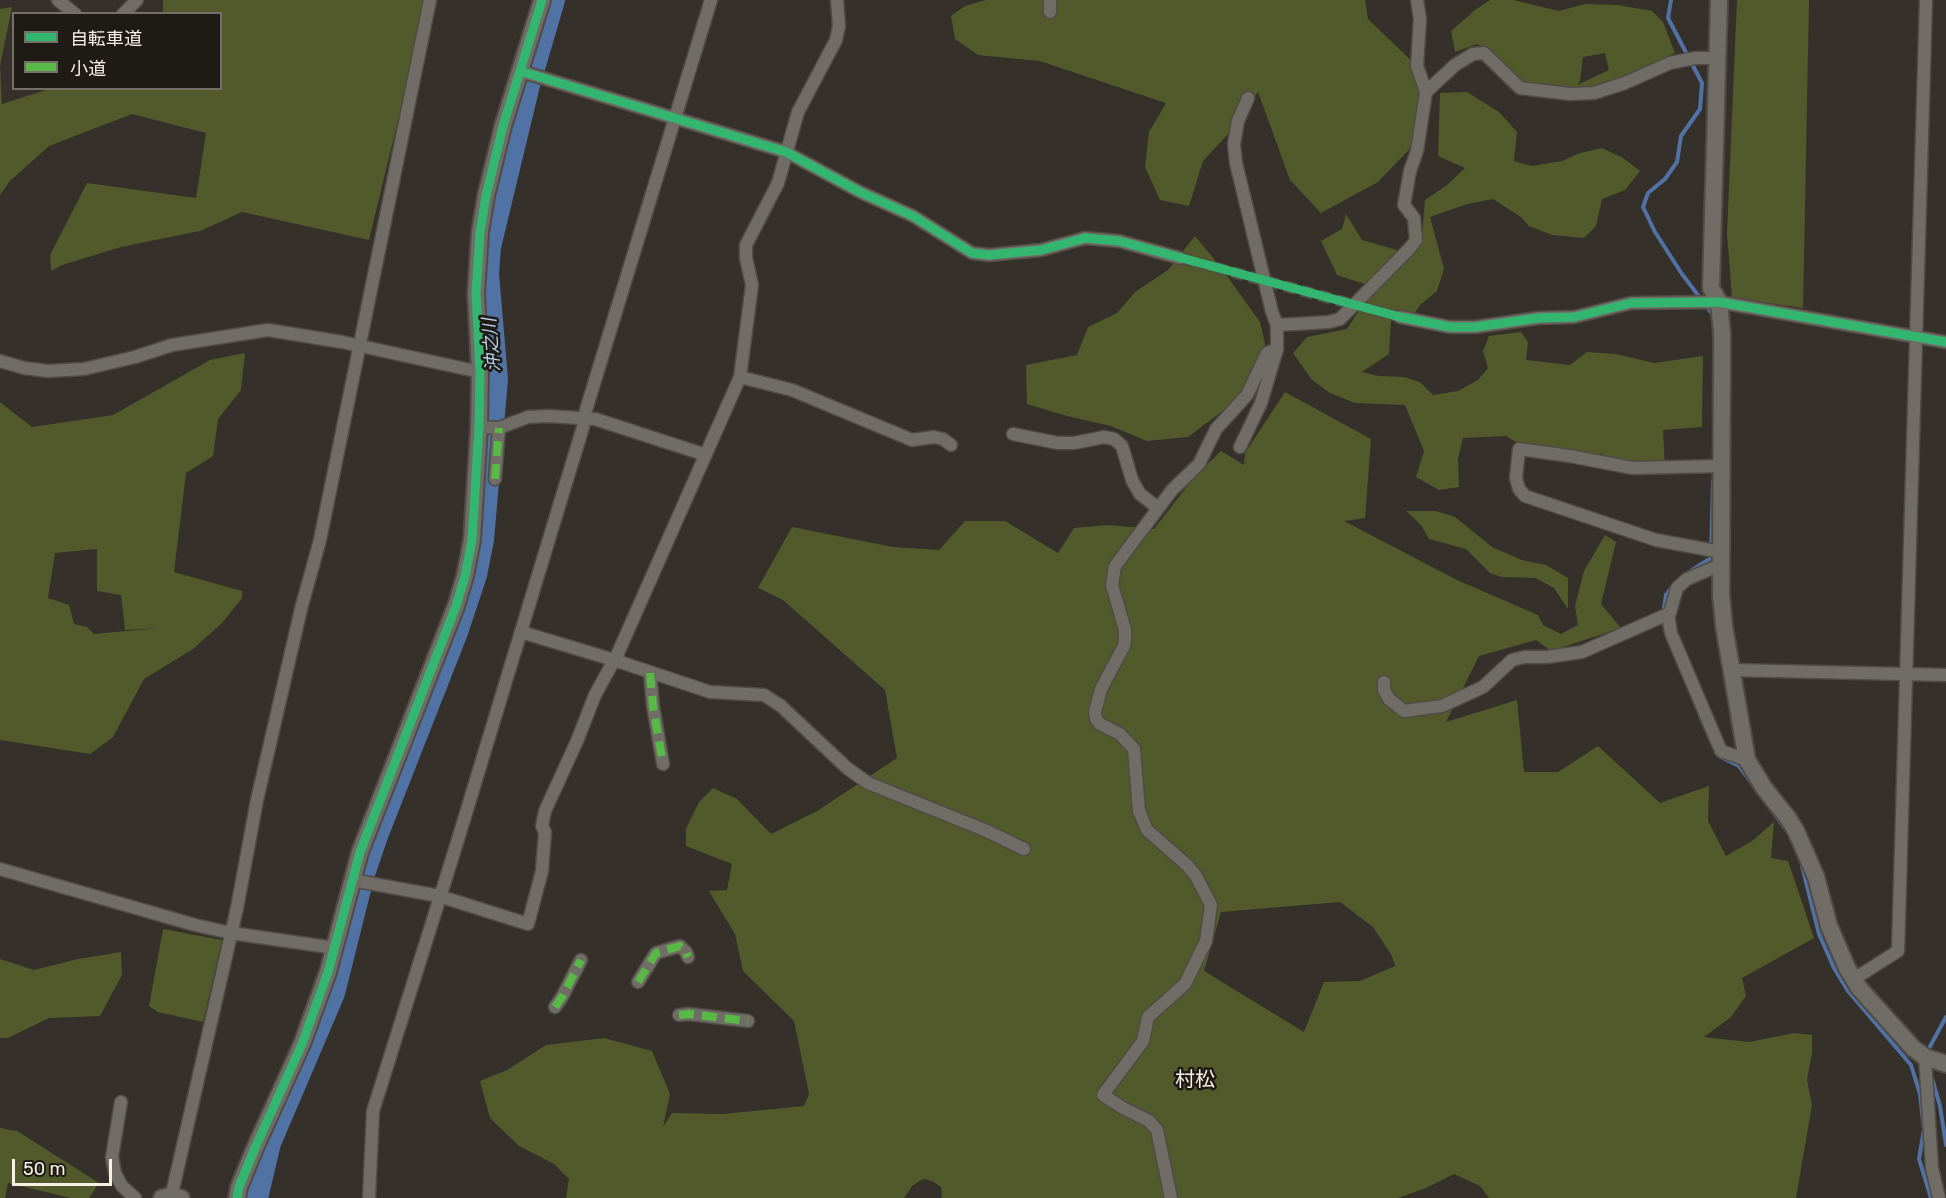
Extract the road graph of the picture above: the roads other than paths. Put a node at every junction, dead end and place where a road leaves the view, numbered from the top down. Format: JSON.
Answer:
{"nodes":[{"id":1,"x":58,"y":0,"type":"edge"},
{"id":2,"x":137,"y":0,"type":"edge"},
{"id":3,"x":430,"y":0,"type":"edge"},
{"id":4,"x":542,"y":0,"type":"edge"},
{"id":5,"x":711,"y":0,"type":"edge"},
{"id":6,"x":837,"y":0,"type":"edge"},
{"id":7,"x":1417,"y":0,"type":"edge"},
{"id":8,"x":1719,"y":0,"type":"edge"},
{"id":9,"x":1926,"y":0,"type":"edge"},
{"id":10,"x":73,"y":12,"type":"edge"},
{"id":11,"x":125,"y":12,"type":"edge"},
{"id":12,"x":1718,"y":58,"type":"junction"},
{"id":13,"x":520,"y":71,"type":"junction"},
{"id":14,"x":1426,"y":92,"type":"junction"},
{"id":15,"x":1248,"y":98,"type":"dead end"},
{"id":16,"x":675,"y":118,"type":"junction"},
{"id":17,"x":786,"y":152,"type":"junction"},
{"id":18,"x":1180,"y":258,"type":"tunnel mouth"},
{"id":19,"x":1719,"y":302,"type":"junction"},
{"id":20,"x":1400,"y":317,"type":"tunnel mouth"},
{"id":21,"x":1277,"y":325,"type":"junction"},
{"id":22,"x":1916,"y":337,"type":"junction"},
{"id":23,"x":1946,"y":342,"type":"edge"},
{"id":24,"x":358,"y":346,"type":"junction"},
{"id":25,"x":1277,"y":349,"type":"junction"},
{"id":26,"x":0,"y":361,"type":"edge"},
{"id":27,"x":480,"y":372,"type":"junction"},
{"id":28,"x":740,"y":377,"type":"junction"},
{"id":29,"x":585,"y":419,"type":"junction"},
{"id":30,"x":478,"y":427,"type":"junction"},
{"id":31,"x":499,"y":428,"type":"junction"},
{"id":32,"x":1013,"y":434,"type":"dead end"},
{"id":33,"x":951,"y":445,"type":"dead end"},
{"id":34,"x":1240,"y":447,"type":"dead end"},
{"id":35,"x":705,"y":455,"type":"junction"},
{"id":36,"x":1722,"y":466,"type":"junction"},
{"id":37,"x":495,"y":479,"type":"dead end"},
{"id":38,"x":1158,"y":508,"type":"junction"},
{"id":39,"x":1721,"y":558,"type":"junction"},
{"id":40,"x":1668,"y":614,"type":"junction"},
{"id":41,"x":521,"y":632,"type":"junction"},
{"id":42,"x":614,"y":660,"type":"junction"},
{"id":43,"x":1732,"y":669,"type":"junction"},
{"id":44,"x":650,"y":673,"type":"junction"},
{"id":45,"x":1906,"y":675,"type":"junction"},
{"id":46,"x":1946,"y":675,"type":"edge"},
{"id":47,"x":1384,"y":682,"type":"dead end"},
{"id":48,"x":1747,"y":760,"type":"junction"},
{"id":49,"x":663,"y":764,"type":"dead end"},
{"id":50,"x":1023,"y":849,"type":"dead end"},
{"id":51,"x":0,"y":869,"type":"edge"},
{"id":52,"x":352,"y":880,"type":"junction"},
{"id":53,"x":439,"y":896,"type":"junction"},
{"id":54,"x":231,"y":933,"type":"junction"},
{"id":55,"x":335,"y":948,"type":"junction"},
{"id":56,"x":688,"y":957,"type":"dead end"},
{"id":57,"x":581,"y":960,"type":"dead end"},
{"id":58,"x":1854,"y":979,"type":"junction"},
{"id":59,"x":639,"y":982,"type":"dead end"},
{"id":60,"x":555,"y":1007,"type":"dead end"},
{"id":61,"x":679,"y":1015,"type":"dead end"},
{"id":62,"x":748,"y":1021,"type":"dead end"},
{"id":63,"x":1925,"y":1057,"type":"junction"},
{"id":64,"x":1946,"y":1064,"type":"edge"},
{"id":65,"x":121,"y":1102,"type":"dead end"},
{"id":66,"x":135,"y":1198,"type":"edge"},
{"id":67,"x":171,"y":1198,"type":"edge"},
{"id":68,"x":237,"y":1198,"type":"edge"},
{"id":69,"x":369,"y":1198,"type":"edge"},
{"id":70,"x":1171,"y":1198,"type":"edge"},
{"id":71,"x":1939,"y":1198,"type":"edge"}],
"edges":[{"from":1,"to":10,"type":"street"},
{"from":2,"to":11,"type":"street"},
{"from":3,"to":24,"type":"street"},
{"from":4,"to":13,"type":"street"},
{"from":5,"to":16,"type":"street"},
{"from":6,"to":17,"type":"street"},
{"from":7,"to":14,"type":"street"},
{"from":8,"to":12,"type":"street"},
{"from":9,"to":22,"type":"street"},
{"from":12,"to":14,"type":"street"},
{"from":12,"to":19,"type":"street"},
{"from":13,"to":16,"type":"street"},
{"from":13,"to":27,"type":"street"},
{"from":14,"to":21,"type":"street"},
{"from":15,"to":21,"type":"street"},
{"from":16,"to":17,"type":"street"},
{"from":16,"to":29,"type":"street"},
{"from":17,"to":18,"type":"street"},
{"from":17,"to":28,"type":"street"},
{"from":19,"to":20,"type":"street"},
{"from":19,"to":22,"type":"street"},
{"from":19,"to":36,"type":"street"},
{"from":21,"to":25,"type":"street"},
{"from":22,"to":23,"type":"street"},
{"from":22,"to":45,"type":"street"},
{"from":24,"to":26,"type":"street"},
{"from":24,"to":27,"type":"street"},
{"from":24,"to":54,"type":"street"},
{"from":25,"to":34,"type":"street"},
{"from":25,"to":38,"type":"street"},
{"from":27,"to":30,"type":"street"},
{"from":28,"to":33,"type":"street"},
{"from":28,"to":35,"type":"street"},
{"from":29,"to":31,"type":"street"},
{"from":29,"to":35,"type":"street"},
{"from":29,"to":41,"type":"street"},
{"from":30,"to":31,"type":"street"},
{"from":30,"to":52,"type":"street"},
{"from":31,"to":37,"type":"street"},
{"from":32,"to":38,"type":"street"},
{"from":35,"to":42,"type":"street"},
{"from":36,"to":39,"type":"street"},
{"from":36,"to":39,"type":"street"},
{"from":38,"to":70,"type":"street"},
{"from":39,"to":40,"type":"street"},
{"from":39,"to":43,"type":"street"},
{"from":40,"to":47,"type":"street"},
{"from":40,"to":48,"type":"street"},
{"from":41,"to":42,"type":"street"},
{"from":41,"to":53,"type":"street"},
{"from":42,"to":44,"type":"street"},
{"from":42,"to":53,"type":"street"},
{"from":43,"to":45,"type":"street"},
{"from":43,"to":48,"type":"street"},
{"from":44,"to":49,"type":"street"},
{"from":44,"to":50,"type":"street"},
{"from":45,"to":46,"type":"street"},
{"from":45,"to":58,"type":"street"},
{"from":48,"to":58,"type":"street"},
{"from":51,"to":54,"type":"street"},
{"from":52,"to":53,"type":"street"},
{"from":52,"to":55,"type":"street"},
{"from":53,"to":69,"type":"street"},
{"from":54,"to":55,"type":"street"},
{"from":54,"to":67,"type":"street"},
{"from":55,"to":68,"type":"street"},
{"from":56,"to":59,"type":"street"},
{"from":57,"to":60,"type":"street"},
{"from":58,"to":63,"type":"street"},
{"from":61,"to":62,"type":"street"},
{"from":63,"to":64,"type":"street"},
{"from":63,"to":71,"type":"street"},
{"from":65,"to":66,"type":"street"}]}
